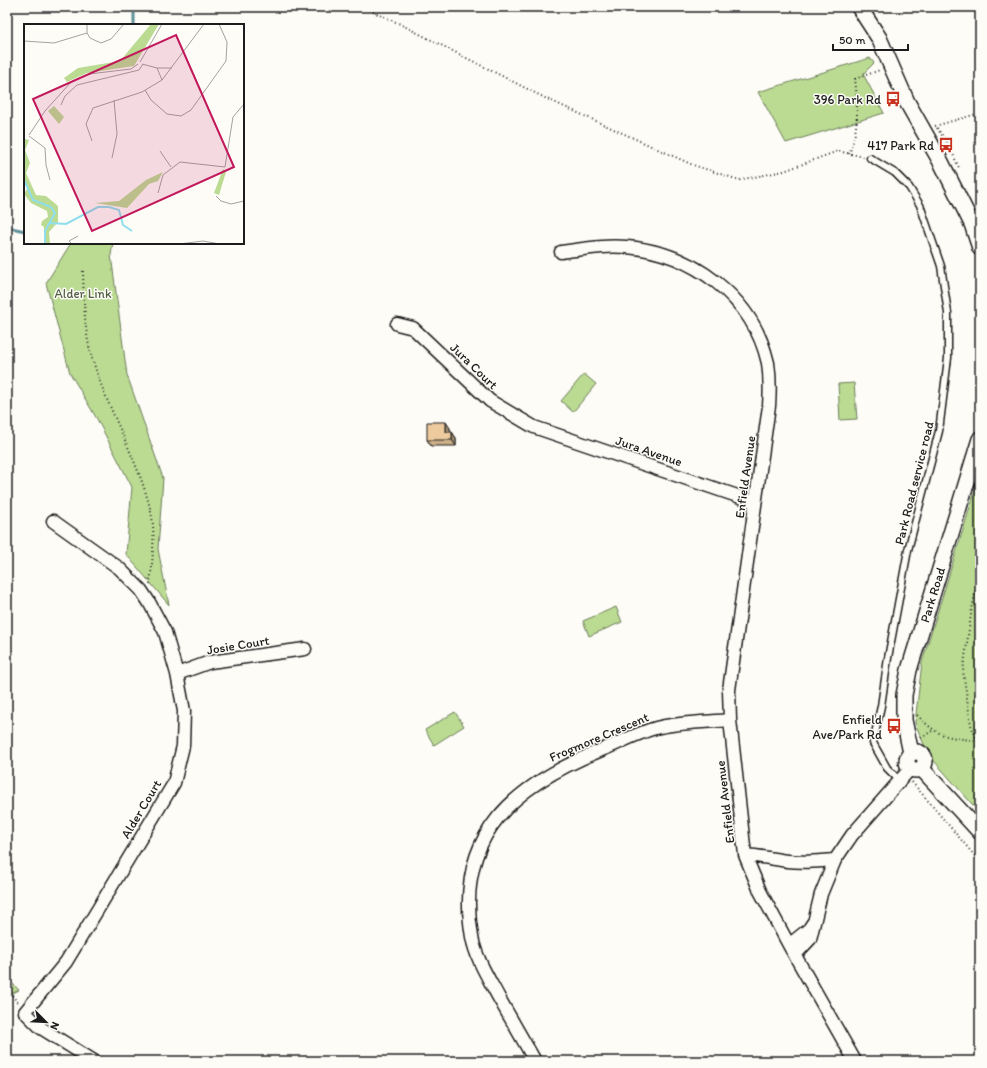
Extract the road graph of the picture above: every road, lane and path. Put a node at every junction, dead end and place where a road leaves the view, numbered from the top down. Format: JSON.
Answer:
{"nodes":[{"id":1,"x":362,"y":7,"type":"edge"},
{"id":2,"x":859,"y":7,"type":"edge"},
{"id":3,"x":892,"y":66,"type":"junction"},
{"id":4,"x":980,"y":113,"type":"edge"},
{"id":5,"x":922,"y":130,"type":"junction"},
{"id":6,"x":849,"y":154,"type":"junction"},
{"id":7,"x":870,"y":158,"type":"joint"},
{"id":8,"x":980,"y":248,"type":"edge"},
{"id":9,"x":561,"y":252,"type":"dead end"},
{"id":10,"x":83,"y":271,"type":"dead end"},
{"id":11,"x":397,"y":324,"type":"dead end"},
{"id":12,"x":534,"y":427,"type":"joint"},
{"id":13,"x":980,"y":439,"type":"edge"},
{"id":14,"x":755,"y":502,"type":"junction"},
{"id":15,"x":53,"y":522,"type":"dead end"},
{"id":16,"x":980,"y":572,"type":"edge"},
{"id":17,"x":149,"y":602,"type":"junction"},
{"id":18,"x":305,"y":649,"type":"dead end"},
{"id":19,"x":177,"y":674,"type":"junction"},
{"id":20,"x":916,"y":715,"type":"dead end"},
{"id":21,"x":730,"y":720,"type":"junction"},
{"id":22,"x":979,"y":742,"type":"edge"},
{"id":23,"x":916,"y":769,"type":"junction"},
{"id":24,"x":899,"y":780,"type":"junction"},
{"id":25,"x":980,"y":832,"type":"edge"},
{"id":26,"x":745,"y":855,"type":"junction"},
{"id":27,"x":835,"y":860,"type":"junction"},
{"id":28,"x":792,"y":950,"type":"junction"},
{"id":29,"x":7,"y":989,"type":"edge"},
{"id":30,"x":25,"y":1012,"type":"junction"},
{"id":31,"x":94,"y":1061,"type":"edge"},
{"id":32,"x":535,"y":1061,"type":"edge"},
{"id":33,"x":855,"y":1061,"type":"edge"}],
"edges":[{"from":1,"to":6,"type":"path"},
{"from":2,"to":3,"type":"street"},
{"from":3,"to":5,"type":"street"},
{"from":3,"to":6,"type":"path"},
{"from":4,"to":5,"type":"path"},
{"from":5,"to":8,"type":"street"},
{"from":6,"to":7,"type":"path"},
{"from":7,"to":24,"type":"lane","name":"Park Road service road"},
{"from":9,"to":14,"type":"street","name":"Enfield Avenue"},
{"from":10,"to":17,"type":"path"},
{"from":11,"to":12,"type":"street","name":"Jura Court"},
{"from":12,"to":14,"type":"street","name":"Jura Avenue"},
{"from":13,"to":23,"type":"street","name":"Park Road"},
{"from":14,"to":21,"type":"street","name":"Enfield Avenue"},
{"from":15,"to":17,"type":"street","name":"Alder Court"},
{"from":16,"to":22,"type":"path"},
{"from":17,"to":19,"type":"street","name":"Alder Court"},
{"from":18,"to":19,"type":"street","name":"Josie Court"},
{"from":19,"to":30,"type":"street","name":"Alder Court"},
{"from":20,"to":22,"type":"path"},
{"from":21,"to":26,"type":"street","name":"Enfield Avenue"},
{"from":21,"to":32,"type":"street","name":"Frogmore Crescent"},
{"from":23,"to":24,"type":"street"},
{"from":23,"to":25,"type":"street"},
{"from":24,"to":27,"type":"street"},
{"from":26,"to":27,"type":"street","name":"Enfield Avenue"},
{"from":26,"to":28,"type":"street","name":"Enfield Avenue"},
{"from":27,"to":28,"type":"street"},
{"from":28,"to":33,"type":"street","name":"Enfield Avenue"},
{"from":29,"to":30,"type":"path"},
{"from":30,"to":31,"type":"street"}]}
